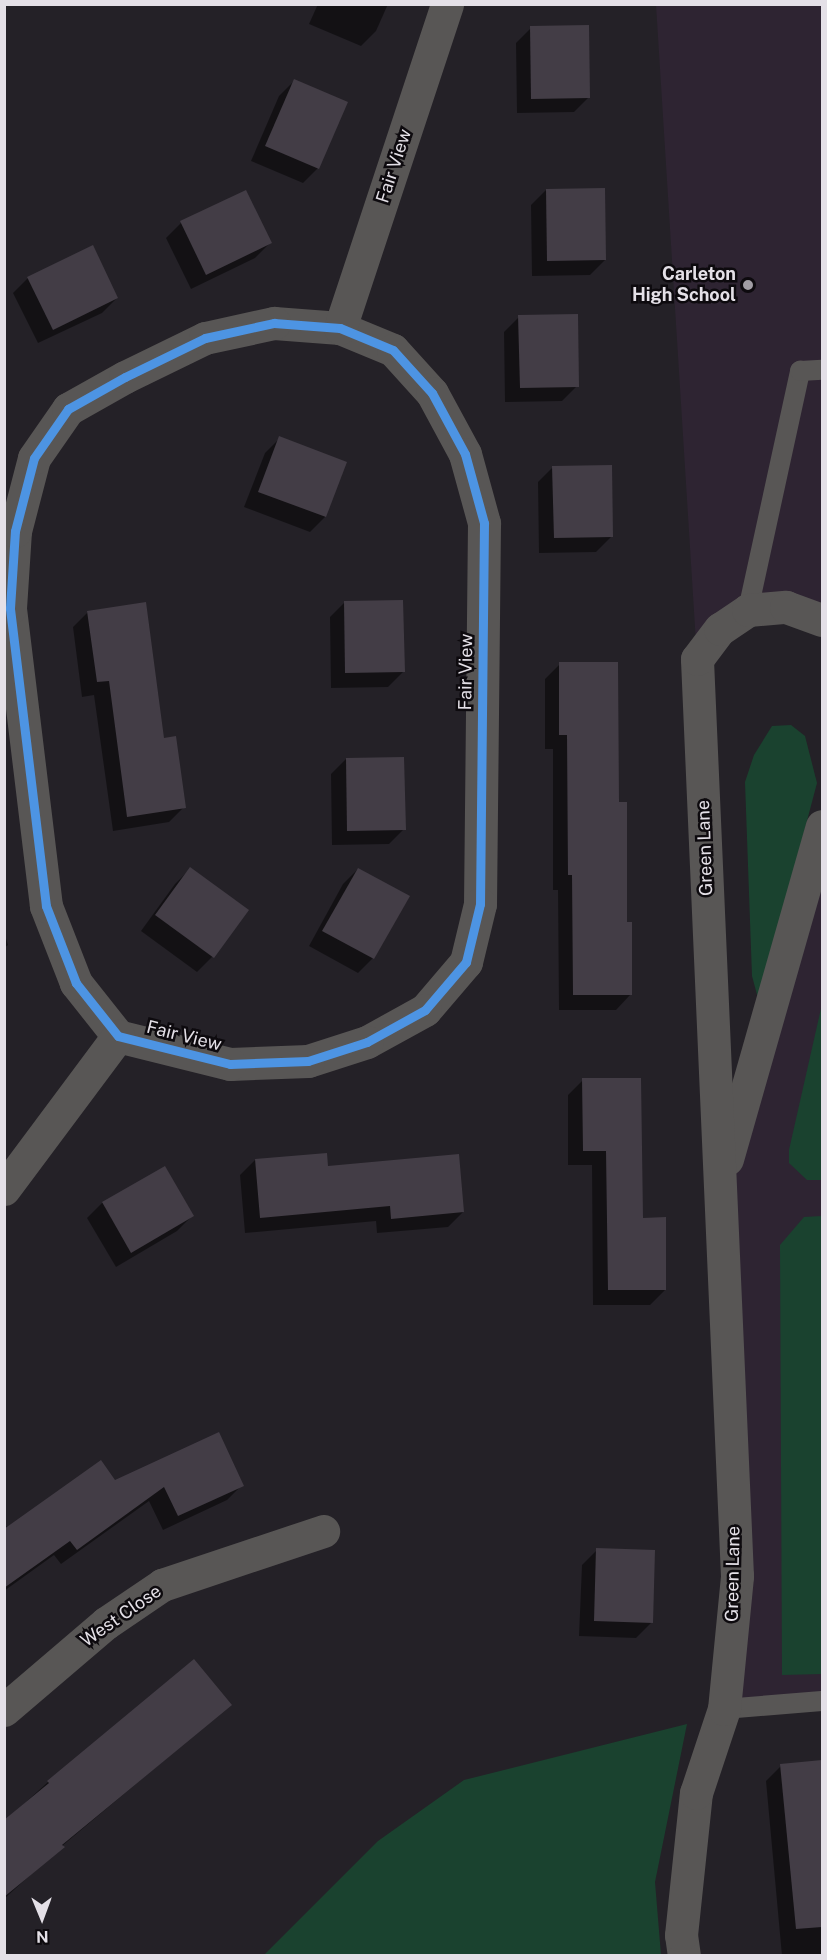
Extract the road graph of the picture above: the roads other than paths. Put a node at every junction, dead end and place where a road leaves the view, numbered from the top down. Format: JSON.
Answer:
{"nodes":[{"id":1,"x":447,"y":4,"type":"edge"},
{"id":2,"x":340,"y":328,"type":"junction"},
{"id":3,"x":822,"y":370,"type":"edge"},
{"id":4,"x":748,"y":610,"type":"junction"},
{"id":5,"x":822,"y":620,"type":"edge"},
{"id":6,"x":822,"y":826,"type":"edge"},
{"id":7,"x":118,"y":1036,"type":"junction"},
{"id":8,"x":719,"y":1186,"type":"junction"},
{"id":9,"x":4,"y":1189,"type":"edge"},
{"id":10,"x":323,"y":1531,"type":"dead end"},
{"id":11,"x":822,"y":1701,"type":"edge"},
{"id":12,"x":724,"y":1709,"type":"junction"},
{"id":13,"x":4,"y":1710,"type":"edge"},
{"id":14,"x":684,"y":1956,"type":"edge"}],
"edges":[{"from":1,"to":2,"type":"street","name":"Fair View"},
{"from":2,"to":7,"type":"street","name":"Fair View"},
{"from":2,"to":7,"type":"street","name":"Fair View"},
{"from":3,"to":4,"type":"lane"},
{"from":4,"to":5,"type":"street","name":"Green Lane"},
{"from":4,"to":8,"type":"street","name":"Green Lane"},
{"from":6,"to":8,"type":"street","name":"Green Lane"},
{"from":7,"to":9,"type":"street","name":"Fair View"},
{"from":8,"to":12,"type":"street","name":"Green Lane"},
{"from":10,"to":13,"type":"street","name":"West Close"},
{"from":11,"to":12,"type":"lane"},
{"from":12,"to":14,"type":"street","name":"Green Lane"}]}
